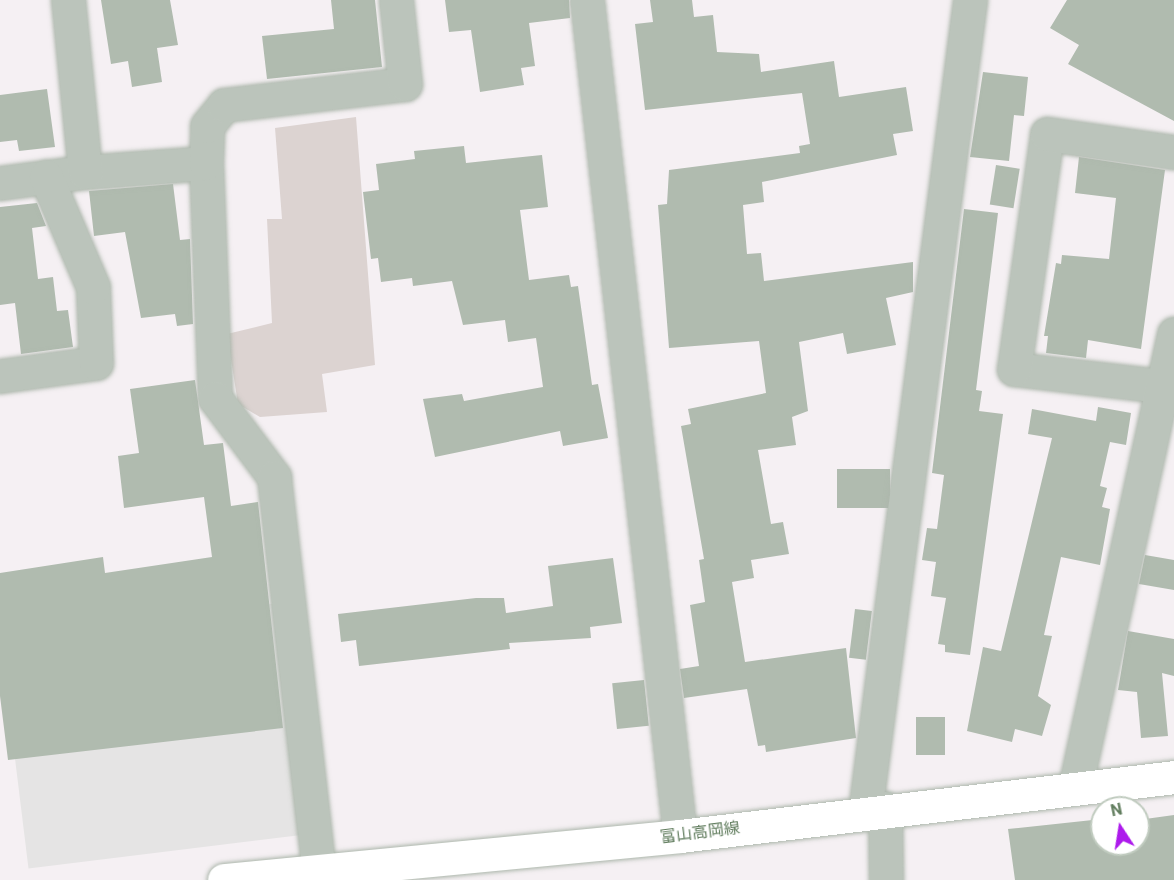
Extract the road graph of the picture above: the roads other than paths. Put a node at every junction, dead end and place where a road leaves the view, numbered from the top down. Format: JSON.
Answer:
{"nodes":[{"id":1,"x":68,"y":0,"type":"edge"},
{"id":2,"x":396,"y":0,"type":"edge"},
{"id":3,"x":587,"y":0,"type":"edge"},
{"id":4,"x":970,"y":0,"type":"edge"},
{"id":5,"x":1174,"y":152,"type":"edge"},
{"id":6,"x":206,"y":164,"type":"junction"},
{"id":7,"x":85,"y":172,"type":"junction"},
{"id":8,"x":46,"y":177,"type":"junction"},
{"id":9,"x":0,"y":183,"type":"edge"},
{"id":10,"x":1174,"y":334,"type":"edge"},
{"id":11,"x":0,"y":376,"type":"edge"},
{"id":12,"x":1161,"y":387,"type":"junction"},
{"id":13,"x":1174,"y":777,"type":"edge"},
{"id":14,"x":1075,"y":788,"type":"junction"},
{"id":15,"x":875,"y":810,"type":"junction"},
{"id":16,"x":680,"y":836,"type":"junction"},
{"id":17,"x":320,"y":875,"type":"edge"},
{"id":18,"x":224,"y":880,"type":"edge"},
{"id":19,"x":886,"y":880,"type":"edge"}],
"edges":[{"from":1,"to":7,"type":"street"},
{"from":2,"to":6,"type":"street"},
{"from":3,"to":16,"type":"street"},
{"from":4,"to":15,"type":"street"},
{"from":5,"to":12,"type":"street"},
{"from":6,"to":7,"type":"street"},
{"from":6,"to":17,"type":"street"},
{"from":7,"to":8,"type":"street"},
{"from":8,"to":9,"type":"street"},
{"from":8,"to":11,"type":"street"},
{"from":10,"to":12,"type":"street"},
{"from":12,"to":14,"type":"street"},
{"from":13,"to":14,"type":"main road","name":"富山高岡線"},
{"from":14,"to":15,"type":"main road","name":"富山高岡線"},
{"from":15,"to":16,"type":"main road","name":"富山高岡線"},
{"from":15,"to":19,"type":"street"},
{"from":16,"to":17,"type":"main road","name":"富山高岡線"},
{"from":17,"to":18,"type":"main road","name":"富山高岡線"}]}
